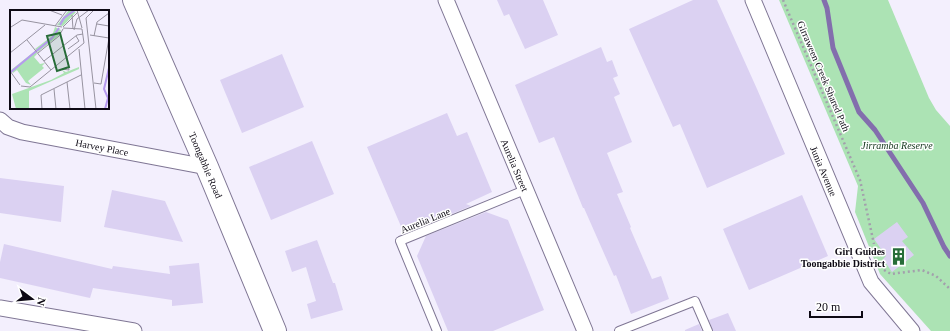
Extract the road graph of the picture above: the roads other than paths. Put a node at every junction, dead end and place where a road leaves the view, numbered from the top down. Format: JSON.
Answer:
{"nodes":[{"id":1,"x":134,"y":0,"type":"edge"},
{"id":2,"x":446,"y":0,"type":"edge"},
{"id":3,"x":753,"y":0,"type":"edge"},
{"id":4,"x":0,"y":122,"type":"edge"},
{"id":5,"x":207,"y":167,"type":"junction"},
{"id":6,"x":525,"y":190,"type":"junction"},
{"id":7,"x":0,"y":308,"type":"edge"},
{"id":8,"x":134,"y":331,"type":"edge"},
{"id":9,"x":275,"y":331,"type":"edge"},
{"id":10,"x":437,"y":331,"type":"edge"},
{"id":11,"x":585,"y":331,"type":"edge"},
{"id":12,"x":619,"y":331,"type":"edge"},
{"id":13,"x":708,"y":331,"type":"edge"},
{"id":14,"x":912,"y":331,"type":"edge"}],
"edges":[{"from":1,"to":5,"type":"main road","name":"Toongabbie Road"},
{"from":2,"to":6,"type":"street","name":"Aurelia Street"},
{"from":3,"to":14,"type":"street","name":"Junia Avenue"},
{"from":4,"to":5,"type":"street","name":"Harvey Place"},
{"from":5,"to":9,"type":"main road","name":"Toongabbie Road"},
{"from":6,"to":10,"type":"lane","name":"Aurelia Lane"},
{"from":6,"to":11,"type":"street","name":"Aurelia Street"},
{"from":7,"to":8,"type":"street"},
{"from":12,"to":13,"type":"lane"}]}
